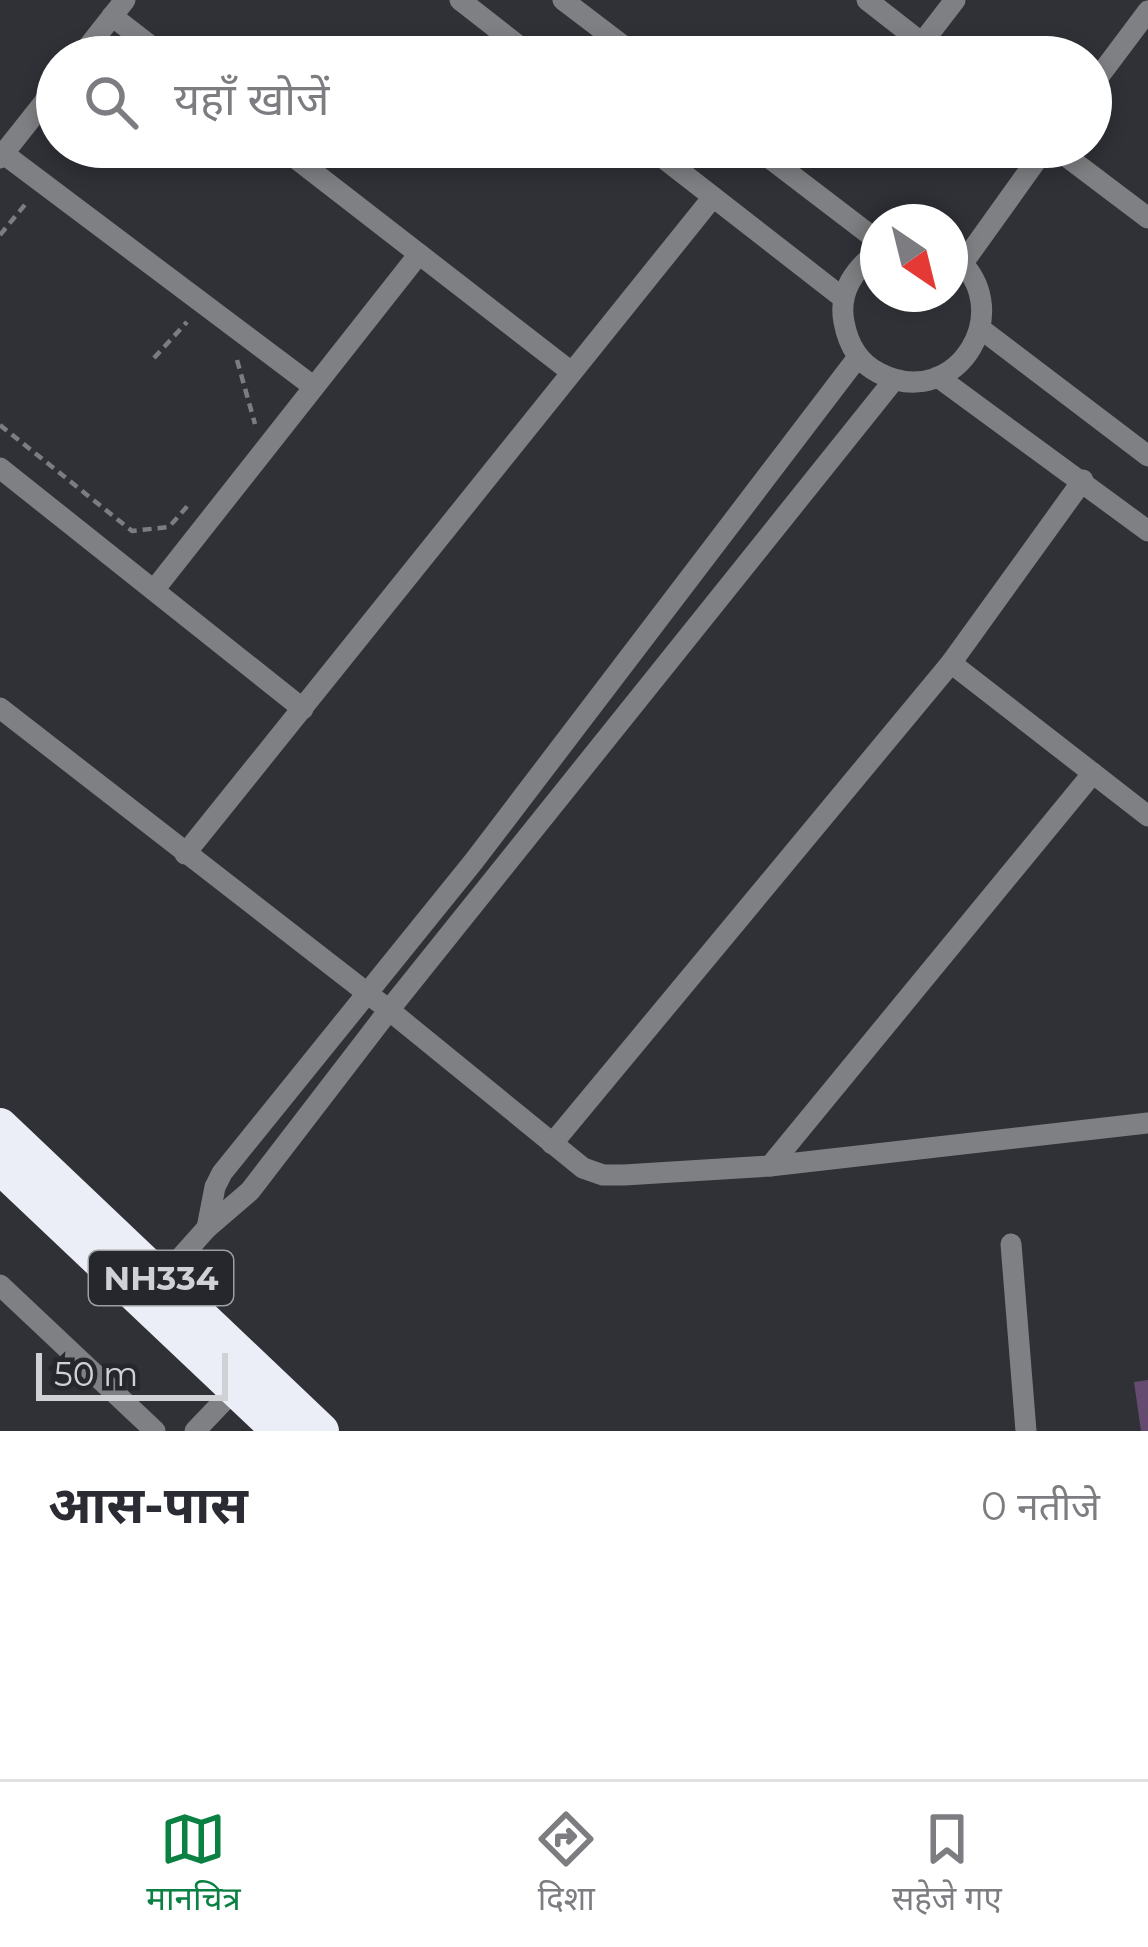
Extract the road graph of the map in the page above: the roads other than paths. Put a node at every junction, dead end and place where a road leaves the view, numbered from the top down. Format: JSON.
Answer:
{"nodes":[{"id":1,"x":460,"y":0,"type":"edge"},
{"id":2,"x":563,"y":0,"type":"edge"},
{"id":3,"x":867,"y":0,"type":"edge"},
{"id":4,"x":955,"y":0,"type":"edge"},
{"id":5,"x":118,"y":8,"type":"edge"},
{"id":6,"x":1148,"y":11,"type":"edge"},
{"id":7,"x":96,"y":36,"type":"edge"},
{"id":8,"x":145,"y":36,"type":"edge"},
{"id":9,"x":506,"y":36,"type":"edge"},
{"id":10,"x":610,"y":36,"type":"edge"},
{"id":11,"x":913,"y":36,"type":"edge"},
{"id":12,"x":938,"y":36,"type":"edge"},
{"id":13,"x":1112,"y":59,"type":"edge"},
{"id":14,"x":36,"y":113,"type":"edge"},
{"id":15,"x":2,"y":156,"type":"edge"},
{"id":16,"x":308,"y":168,"type":"edge"},
{"id":17,"x":676,"y":168,"type":"edge"},
{"id":18,"x":782,"y":168,"type":"edge"},
{"id":19,"x":1032,"y":168,"type":"edge"},
{"id":20,"x":1079,"y":168,"type":"edge"},
{"id":21,"x":713,"y":196,"type":"junction"},
{"id":22,"x":1148,"y":218,"type":"edge"},
{"id":23,"x":860,"y":227,"type":"edge"},
{"id":24,"x":968,"y":245,"type":"edge"},
{"id":25,"x":419,"y":254,"type":"junction"},
{"id":26,"x":860,"y":266,"type":"edge"},
{"id":27,"x":968,"y":272,"type":"edge"},
{"id":28,"x":843,"y":298,"type":"junction"},
{"id":29,"x":981,"y":329,"type":"junction"},
{"id":30,"x":859,"y":357,"type":"junction"},
{"id":31,"x":570,"y":371,"type":"junction"},
{"id":32,"x":938,"y":377,"type":"junction"},
{"id":33,"x":894,"y":380,"type":"junction"},
{"id":34,"x":314,"y":387,"type":"junction"},
{"id":35,"x":1148,"y":456,"type":"edge"},
{"id":36,"x":0,"y":468,"type":"edge"},
{"id":37,"x":1083,"y":480,"type":"junction"},
{"id":38,"x":1148,"y":531,"type":"edge"},
{"id":39,"x":154,"y":590,"type":"junction"},
{"id":40,"x":951,"y":663,"type":"junction"},
{"id":41,"x":0,"y":708,"type":"edge"},
{"id":42,"x":303,"y":709,"type":"junction"},
{"id":43,"x":1093,"y":773,"type":"junction"},
{"id":44,"x":1148,"y":816,"type":"edge"},
{"id":45,"x":185,"y":854,"type":"junction"},
{"id":46,"x":366,"y":992,"type":"junction"},
{"id":47,"x":389,"y":1010,"type":"junction"},
{"id":48,"x":1148,"y":1123,"type":"edge"},
{"id":49,"x":0,"y":1126,"type":"edge"},
{"id":50,"x":552,"y":1144,"type":"junction"},
{"id":51,"x":0,"y":1166,"type":"edge"},
{"id":52,"x":770,"y":1166,"type":"junction"},
{"id":53,"x":207,"y":1228,"type":"junction"},
{"id":54,"x":1010,"y":1244,"type":"dead end"},
{"id":55,"x":0,"y":1286,"type":"edge"},
{"id":56,"x":152,"y":1290,"type":"junction"},
{"id":57,"x":236,"y":1388,"type":"junction"},
{"id":58,"x":155,"y":1431,"type":"edge"},
{"id":59,"x":195,"y":1431,"type":"edge"},
{"id":60,"x":280,"y":1431,"type":"edge"},
{"id":61,"x":321,"y":1431,"type":"edge"},
{"id":62,"x":1025,"y":1431,"type":"edge"}],
"edges":[{"from":1,"to":9,"type":"street"},
{"from":2,"to":10,"type":"street"},
{"from":3,"to":11,"type":"street"},
{"from":4,"to":12,"type":"street"},
{"from":5,"to":7,"type":"street"},
{"from":5,"to":8,"type":"street"},
{"from":6,"to":13,"type":"street"},
{"from":14,"to":15,"type":"street"},
{"from":15,"to":34,"type":"street"},
{"from":16,"to":25,"type":"street"},
{"from":17,"to":21,"type":"street"},
{"from":18,"to":23,"type":"street"},
{"from":19,"to":24,"type":"street"},
{"from":20,"to":22,"type":"street"},
{"from":21,"to":28,"type":"street"},
{"from":21,"to":31,"type":"street"},
{"from":25,"to":31,"type":"street"},
{"from":25,"to":34,"type":"street"},
{"from":26,"to":28,"type":"street"},
{"from":27,"to":29,"type":"street"},
{"from":28,"to":30,"type":"street"},
{"from":29,"to":32,"type":"street"},
{"from":29,"to":35,"type":"street"},
{"from":30,"to":33,"type":"street"},
{"from":30,"to":46,"type":"street"},
{"from":31,"to":42,"type":"street"},
{"from":32,"to":33,"type":"street"},
{"from":32,"to":37,"type":"street"},
{"from":33,"to":47,"type":"street"},
{"from":34,"to":39,"type":"street"},
{"from":36,"to":39,"type":"street"},
{"from":37,"to":38,"type":"street"},
{"from":37,"to":40,"type":"street"},
{"from":39,"to":42,"type":"street"},
{"from":40,"to":43,"type":"street"},
{"from":40,"to":50,"type":"street"},
{"from":41,"to":45,"type":"street"},
{"from":42,"to":45,"type":"street"},
{"from":43,"to":44,"type":"street"},
{"from":43,"to":52,"type":"street"},
{"from":45,"to":46,"type":"street"},
{"from":46,"to":47,"type":"street"},
{"from":46,"to":53,"type":"street"},
{"from":47,"to":50,"type":"street"},
{"from":47,"to":53,"type":"street"},
{"from":48,"to":52,"type":"street"},
{"from":49,"to":56,"type":"highway","number":"NH334"},
{"from":50,"to":52,"type":"street"},
{"from":51,"to":56,"type":"highway","number":"NH334"},
{"from":53,"to":56,"type":"street"},
{"from":54,"to":62,"type":"street"},
{"from":55,"to":58,"type":"street"},
{"from":56,"to":57,"type":"highway","number":"NH334"},
{"from":56,"to":61,"type":"highway","number":"NH334"},
{"from":57,"to":59,"type":"street"},
{"from":57,"to":60,"type":"highway","number":"NH334"}]}
